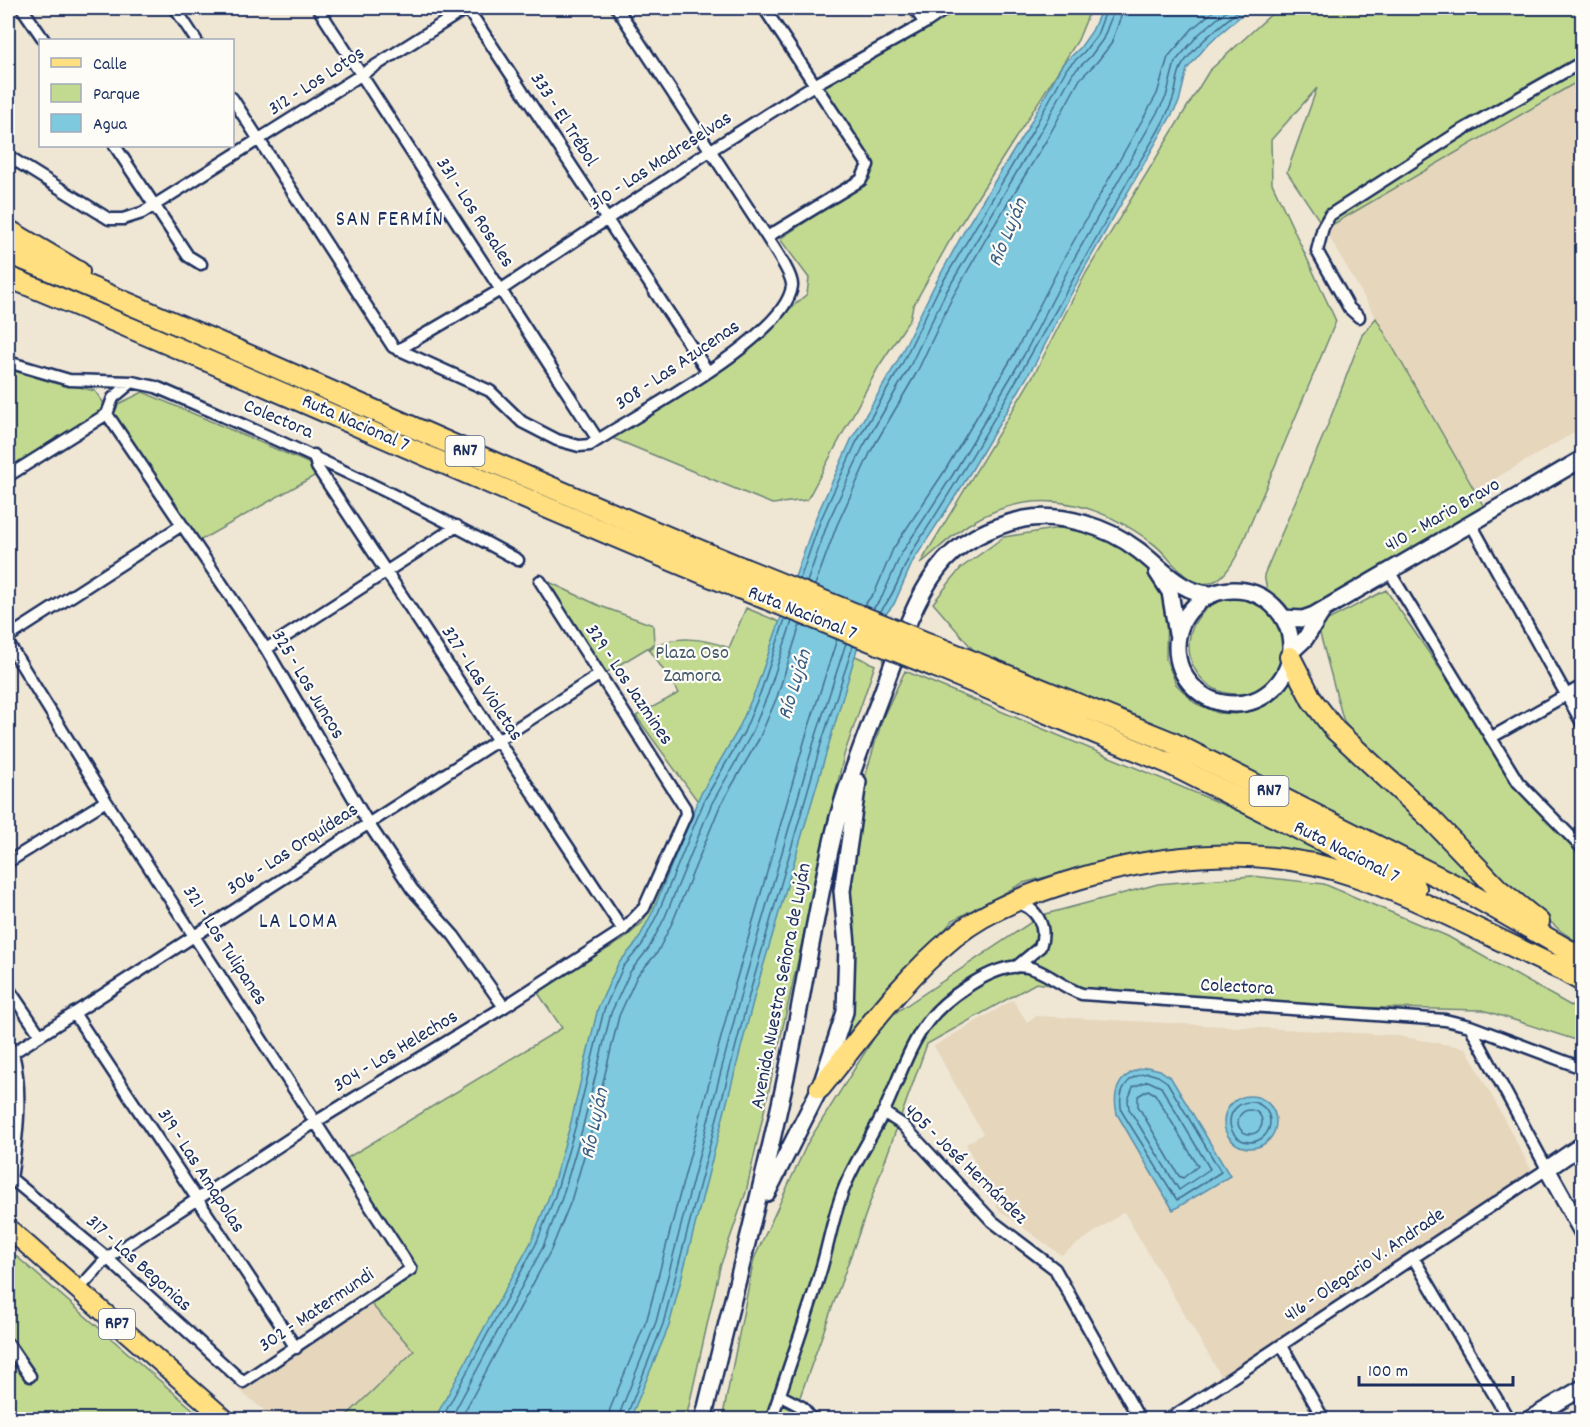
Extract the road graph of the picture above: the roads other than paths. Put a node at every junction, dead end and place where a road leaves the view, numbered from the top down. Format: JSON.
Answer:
{"nodes":[{"id":1,"x":21,"y":8,"type":"edge"},
{"id":2,"x":175,"y":8,"type":"edge"},
{"id":3,"x":318,"y":8,"type":"edge"},
{"id":4,"x":467,"y":8,"type":"edge"},
{"id":5,"x":617,"y":8,"type":"edge"},
{"id":6,"x":764,"y":8,"type":"edge"},
{"id":7,"x":914,"y":8,"type":"edge"},
{"id":8,"x":947,"y":8,"type":"edge"},
{"id":9,"x":925,"y":23,"type":"junction"},
{"id":10,"x":43,"y":39,"type":"edge"},
{"id":11,"x":195,"y":39,"type":"edge"},
{"id":12,"x":1582,"y":62,"type":"edge"},
{"id":13,"x":363,"y":74,"type":"junction"},
{"id":14,"x":814,"y":85,"type":"junction"},
{"id":15,"x":234,"y":101,"type":"edge"},
{"id":16,"x":259,"y":140,"type":"junction"},
{"id":17,"x":116,"y":147,"type":"edge"},
{"id":18,"x":711,"y":150,"type":"junction"},
{"id":19,"x":8,"y":156,"type":"edge"},
{"id":20,"x":155,"y":205,"type":"junction"},
{"id":21,"x":606,"y":219,"type":"junction"},
{"id":22,"x":8,"y":230,"type":"edge"},
{"id":23,"x":767,"y":237,"type":"junction"},
{"id":24,"x":8,"y":253,"type":"edge"},
{"id":25,"x":201,"y":264,"type":"dead end"},
{"id":26,"x":8,"y":277,"type":"edge"},
{"id":27,"x":502,"y":289,"type":"junction"},
{"id":28,"x":127,"y":302,"type":"junction"},
{"id":29,"x":1359,"y":317,"type":"dead end"},
{"id":30,"x":398,"y":350,"type":"junction"},
{"id":31,"x":8,"y":362,"type":"edge"},
{"id":32,"x":708,"y":372,"type":"junction"},
{"id":33,"x":132,"y":382,"type":"junction"},
{"id":34,"x":107,"y":414,"type":"junction"},
{"id":35,"x":598,"y":440,"type":"junction"},
{"id":36,"x":314,"y":455,"type":"junction"},
{"id":37,"x":1582,"y":459,"type":"edge"},
{"id":38,"x":8,"y":476,"type":"edge"},
{"id":39,"x":1471,"y":524,"type":"junction"},
{"id":40,"x":182,"y":525,"type":"junction"},
{"id":41,"x":457,"y":526,"type":"junction"},
{"id":42,"x":1146,"y":557,"type":"junction"},
{"id":43,"x":518,"y":560,"type":"dead end"},
{"id":44,"x":387,"y":571,"type":"junction"},
{"id":45,"x":1389,"y":571,"type":"junction"},
{"id":46,"x":540,"y":581,"type":"dead end"},
{"id":47,"x":1213,"y":594,"type":"junction"},
{"id":48,"x":1324,"y":610,"type":"junction"},
{"id":49,"x":1283,"y":618,"type":"junction"},
{"id":50,"x":8,"y":637,"type":"edge"},
{"id":51,"x":1178,"y":638,"type":"junction"},
{"id":52,"x":8,"y":644,"type":"edge"},
{"id":53,"x":266,"y":649,"type":"junction"},
{"id":54,"x":1290,"y":654,"type":"junction"},
{"id":55,"x":939,"y":658,"type":"junction"},
{"id":56,"x":598,"y":675,"type":"junction"},
{"id":57,"x":1582,"y":686,"type":"edge"},
{"id":58,"x":1566,"y":695,"type":"junction"},
{"id":59,"x":1582,"y":723,"type":"edge"},
{"id":60,"x":1492,"y":737,"type":"junction"},
{"id":61,"x":496,"y":740,"type":"junction"},
{"id":62,"x":864,"y":740,"type":"junction"},
{"id":63,"x":106,"y":801,"type":"junction"},
{"id":64,"x":686,"y":808,"type":"joint"},
{"id":65,"x":368,"y":823,"type":"junction"},
{"id":66,"x":1582,"y":848,"type":"edge"},
{"id":67,"x":8,"y":862,"type":"edge"},
{"id":68,"x":1013,"y":902,"type":"junction"},
{"id":69,"x":623,"y":930,"type":"junction"},
{"id":70,"x":195,"y":934,"type":"junction"},
{"id":71,"x":1582,"y":953,"type":"edge"},
{"id":72,"x":1582,"y":958,"type":"edge"},
{"id":73,"x":1016,"y":967,"type":"junction"},
{"id":74,"x":1562,"y":970,"type":"junction"},
{"id":75,"x":1582,"y":981,"type":"edge"},
{"id":76,"x":8,"y":988,"type":"edge"},
{"id":77,"x":504,"y":1007,"type":"junction"},
{"id":78,"x":74,"y":1013,"type":"junction"},
{"id":79,"x":1470,"y":1026,"type":"junction"},
{"id":80,"x":40,"y":1035,"type":"junction"},
{"id":81,"x":10,"y":1054,"type":"edge"},
{"id":82,"x":1582,"y":1068,"type":"edge"},
{"id":83,"x":820,"y":1088,"type":"junction"},
{"id":84,"x":883,"y":1112,"type":"junction"},
{"id":85,"x":317,"y":1121,"type":"junction"},
{"id":86,"x":1582,"y":1145,"type":"edge"},
{"id":87,"x":1547,"y":1170,"type":"junction"},
{"id":88,"x":9,"y":1178,"type":"edge"},
{"id":89,"x":197,"y":1200,"type":"junction"},
{"id":90,"x":8,"y":1228,"type":"edge"},
{"id":91,"x":1582,"y":1232,"type":"edge"},
{"id":92,"x":748,"y":1241,"type":"junction"},
{"id":93,"x":107,"y":1258,"type":"junction"},
{"id":94,"x":1414,"y":1259,"type":"junction"},
{"id":95,"x":411,"y":1269,"type":"joint"},
{"id":96,"x":78,"y":1290,"type":"junction"},
{"id":97,"x":8,"y":1344,"type":"edge"},
{"id":98,"x":1282,"y":1346,"type":"junction"},
{"id":99,"x":296,"y":1348,"type":"junction"},
{"id":100,"x":30,"y":1376,"type":"dead end"},
{"id":101,"x":243,"y":1382,"type":"joint"},
{"id":102,"x":1582,"y":1388,"type":"edge"},
{"id":103,"x":779,"y":1395,"type":"junction"},
{"id":104,"x":226,"y":1419,"type":"edge"},
{"id":105,"x":703,"y":1419,"type":"edge"},
{"id":106,"x":771,"y":1419,"type":"edge"},
{"id":107,"x":813,"y":1419,"type":"edge"},
{"id":108,"x":1140,"y":1419,"type":"edge"},
{"id":109,"x":1168,"y":1419,"type":"edge"},
{"id":110,"x":1324,"y":1419,"type":"edge"},
{"id":111,"x":1509,"y":1419,"type":"edge"},
{"id":112,"x":1528,"y":1419,"type":"edge"}],
"edges":[{"from":1,"to":10,"type":"street"},
{"from":2,"to":11,"type":"street"},
{"from":3,"to":13,"type":"street","name":"331 - Los Rosales"},
{"from":4,"to":13,"type":"street","name":"312 - Los Lotos"},
{"from":4,"to":21,"type":"street","name":"333 - El Trébol"},
{"from":5,"to":18,"type":"street"},
{"from":6,"to":14,"type":"street"},
{"from":7,"to":9,"type":"street"},
{"from":8,"to":9,"type":"street","name":"310 - Las Madreselvas"},
{"from":9,"to":14,"type":"street","name":"310 - Las Madreselvas"},
{"from":12,"to":29,"type":"street"},
{"from":13,"to":16,"type":"street","name":"312 - Los Lotos"},
{"from":13,"to":27,"type":"street","name":"331 - Los Rosales"},
{"from":14,"to":18,"type":"street","name":"310 - Las Madreselvas"},
{"from":14,"to":23,"type":"street"},
{"from":15,"to":16,"type":"street"},
{"from":16,"to":20,"type":"street","name":"312 - Los Lotos"},
{"from":16,"to":30,"type":"street"},
{"from":17,"to":20,"type":"street"},
{"from":18,"to":21,"type":"street","name":"310 - Las Madreselvas"},
{"from":18,"to":23,"type":"street"},
{"from":19,"to":20,"type":"street","name":"312 - Los Lotos"},
{"from":20,"to":25,"type":"street"},
{"from":21,"to":27,"type":"street","name":"310 - Las Madreselvas"},
{"from":21,"to":32,"type":"street","name":"333 - El Trébol"},
{"from":22,"to":28,"type":"highway"},
{"from":23,"to":32,"type":"street","name":"308 - Las Azucenas"},
{"from":24,"to":28,"type":"highway","name":"Ruta Nacional 7","number":"RN7"},
{"from":26,"to":55,"type":"highway","name":"Ruta Nacional 7","number":"RN7","bridge":true},
{"from":27,"to":30,"type":"street","name":"310 - Las Madreselvas"},
{"from":27,"to":35,"type":"street","name":"331 - Los Rosales"},
{"from":28,"to":55,"type":"highway","name":"Ruta Nacional 7","number":"RN7","bridge":true},
{"from":30,"to":35,"type":"street"},
{"from":31,"to":33,"type":"street","name":"Colectora"},
{"from":32,"to":35,"type":"street","name":"308 - Las Azucenas"},
{"from":33,"to":34,"type":"street"},
{"from":33,"to":36,"type":"street","name":"Colectora"},
{"from":34,"to":38,"type":"street"},
{"from":34,"to":40,"type":"street","name":"325 - Los Juncos"},
{"from":36,"to":41,"type":"street","name":"Colectora"},
{"from":36,"to":44,"type":"street","name":"327 - Las Violetas"},
{"from":37,"to":39,"type":"main road","name":"410 - Mario Bravo"},
{"from":39,"to":45,"type":"main road","name":"410 - Mario Bravo"},
{"from":39,"to":58,"type":"street"},
{"from":40,"to":50,"type":"street"},
{"from":40,"to":53,"type":"street","name":"325 - Los Juncos"},
{"from":41,"to":43,"type":"street","name":"Colectora"},
{"from":41,"to":44,"type":"street"},
{"from":42,"to":47,"type":"main road","name":"Avenida Nuestra Señora de Luján"},
{"from":42,"to":51,"type":"main road","name":"Avenida Nuestra Señora de Luján"},
{"from":42,"to":62,"type":"main road","name":"Avenida Nuestra Señora de Luján"},
{"from":44,"to":53,"type":"street"},
{"from":44,"to":61,"type":"street","name":"327 - Las Violetas"},
{"from":45,"to":48,"type":"main road","name":"410 - Mario Bravo"},
{"from":45,"to":60,"type":"street"},
{"from":46,"to":56,"type":"street","name":"329 - Los Jazmines"},
{"from":47,"to":49,"type":"main road"},
{"from":47,"to":51,"type":"main road"},
{"from":48,"to":49,"type":"main road","name":"410 - Mario Bravo"},
{"from":48,"to":54,"type":"main road","name":"410 - Mario Bravo"},
{"from":49,"to":54,"type":"main road"},
{"from":51,"to":54,"type":"main road"},
{"from":52,"to":63,"type":"street","name":"321 - Los Tulipanes"},
{"from":53,"to":65,"type":"street","name":"325 - Los Juncos"},
{"from":54,"to":71,"type":"highway"},
{"from":55,"to":72,"type":"highway","name":"Ruta Nacional 7","number":"RN7"},
{"from":55,"to":74,"type":"highway","name":"Ruta Nacional 7","number":"RN7"},
{"from":56,"to":61,"type":"street","name":"306 - Las Orquídeas"},
{"from":56,"to":64,"type":"street","name":"329 - Los Jazmines"},
{"from":57,"to":58,"type":"street"},
{"from":58,"to":59,"type":"street"},
{"from":58,"to":60,"type":"street"},
{"from":60,"to":66,"type":"street"},
{"from":61,"to":65,"type":"street","name":"306 - Las Orquídeas"},
{"from":61,"to":69,"type":"street","name":"327 - Las Violetas"},
{"from":62,"to":83,"type":"main road","name":"Avenida Nuestra Señora de Luján"},
{"from":62,"to":92,"type":"main road","name":"Avenida Nuestra Señora de Luján"},
{"from":63,"to":67,"type":"street"},
{"from":63,"to":70,"type":"street","name":"321 - Los Tulipanes"},
{"from":64,"to":69,"type":"street","name":"304 - Los Helechos"},
{"from":65,"to":70,"type":"street","name":"306 - Las Orquídeas"},
{"from":65,"to":77,"type":"street","name":"325 - Los Juncos"},
{"from":68,"to":73,"type":"street"},
{"from":68,"to":74,"type":"highway"},
{"from":68,"to":83,"type":"highway"},
{"from":69,"to":77,"type":"street","name":"304 - Los Helechos"},
{"from":70,"to":78,"type":"street","name":"306 - Las Orquídeas"},
{"from":70,"to":85,"type":"street","name":"321 - Los Tulipanes"},
{"from":73,"to":79,"type":"street","name":"Colectora"},
{"from":73,"to":84,"type":"street"},
{"from":74,"to":75,"type":"highway","name":"Ruta Nacional 7","number":"RN7"},
{"from":76,"to":80,"type":"street"},
{"from":77,"to":85,"type":"street","name":"304 - Los Helechos"},
{"from":78,"to":80,"type":"street","name":"306 - Las Orquídeas"},
{"from":78,"to":89,"type":"street","name":"319 - Las Amapolas"},
{"from":79,"to":82,"type":"street","name":"Colectora"},
{"from":79,"to":87,"type":"street"},
{"from":80,"to":81,"type":"street","name":"306 - Las Orquídeas"},
{"from":81,"to":88,"type":"street"},
{"from":83,"to":92,"type":"main road","name":"Avenida Nuestra Señora de Luján"},
{"from":84,"to":103,"type":"street"},
{"from":84,"to":108,"type":"street","name":"405 - José Hernández"},
{"from":85,"to":89,"type":"street","name":"304 - Los Helechos"},
{"from":85,"to":95,"type":"street","name":"321 - Los Tulipanes"},
{"from":86,"to":87,"type":"main road","name":"416 - Olegario V. Andrade"},
{"from":87,"to":91,"type":"main road"},
{"from":87,"to":94,"type":"street","name":"416 - Olegario V. Andrade"},
{"from":88,"to":93,"type":"street","name":"317 - Las Begonias"},
{"from":89,"to":93,"type":"street","name":"304 - Los Helechos"},
{"from":89,"to":99,"type":"street","name":"319 - Las Amapolas"},
{"from":90,"to":96,"type":"main road","number":"RP7"},
{"from":92,"to":105,"type":"main road","name":"Avenida Nuestra Señora de Luján"},
{"from":93,"to":96,"type":"street","name":"304 - Los Helechos"},
{"from":93,"to":101,"type":"street","name":"317 - Las Begonias"},
{"from":94,"to":98,"type":"street","name":"416 - Olegario V. Andrade"},
{"from":94,"to":111,"type":"street"},
{"from":95,"to":99,"type":"street","name":"302 - Matermundi"},
{"from":96,"to":104,"type":"main road","number":"RP7"},
{"from":97,"to":100,"type":"street"},
{"from":98,"to":109,"type":"street","name":"416 - Olegario V. Andrade"},
{"from":98,"to":110,"type":"street"},
{"from":99,"to":101,"type":"street","name":"302 - Matermundi"},
{"from":102,"to":112,"type":"main road"},
{"from":103,"to":106,"type":"street"},
{"from":103,"to":107,"type":"street"}]}
